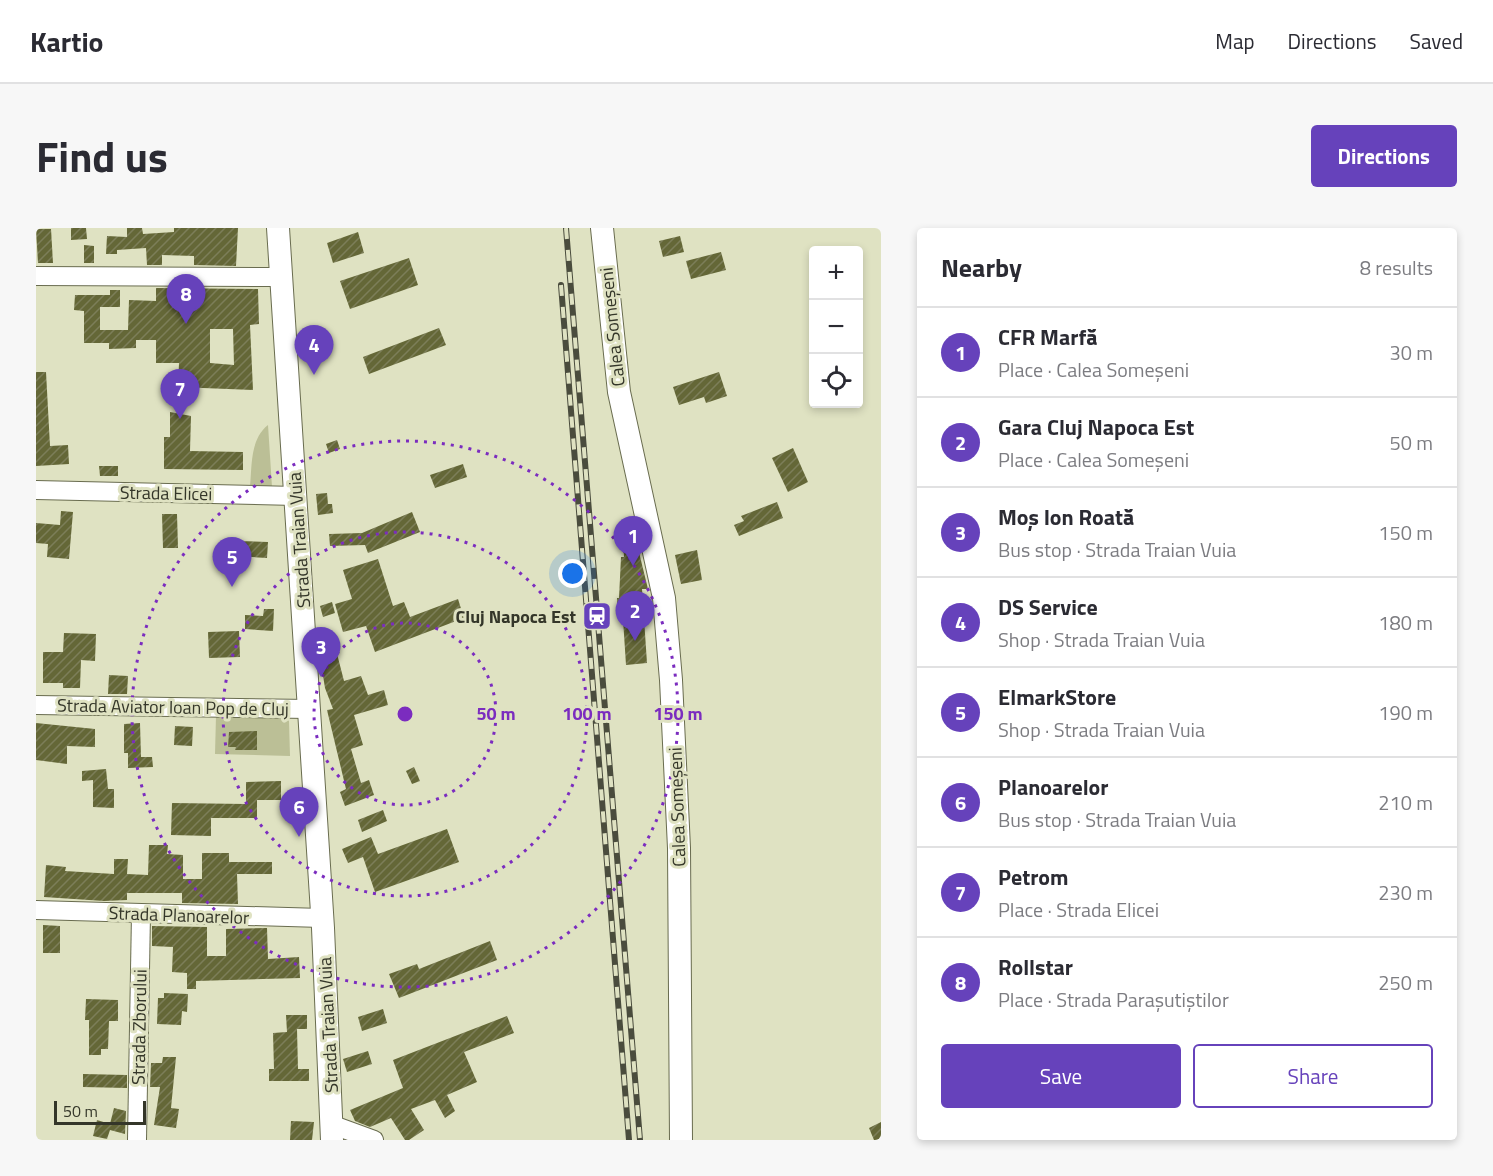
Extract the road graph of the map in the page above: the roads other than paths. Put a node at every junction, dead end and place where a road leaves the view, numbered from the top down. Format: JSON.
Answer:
{"nodes":[{"id":1,"x":278,"y":228,"type":"edge"},
{"id":2,"x":602,"y":228,"type":"edge"},
{"id":3,"x":36,"y":276,"type":"edge"},
{"id":4,"x":281,"y":277,"type":"junction"},
{"id":5,"x":36,"y":490,"type":"edge"},
{"id":6,"x":296,"y":496,"type":"junction"},
{"id":7,"x":36,"y":705,"type":"edge"},
{"id":8,"x":310,"y":709,"type":"junction"},
{"id":9,"x":36,"y":910,"type":"edge"},
{"id":10,"x":141,"y":914,"type":"junction"},
{"id":11,"x":322,"y":918,"type":"junction"},
{"id":12,"x":333,"y":1133,"type":"edge"},
{"id":13,"x":137,"y":1140,"type":"edge"},
{"id":14,"x":374,"y":1140,"type":"edge"},
{"id":15,"x":681,"y":1140,"type":"edge"}],
"edges":[{"from":1,"to":4,"type":"main road","name":"Strada Traian Vuia"},
{"from":2,"to":15,"type":"main road","name":"Calea Someșeni"},
{"from":3,"to":4,"type":"street"},
{"from":4,"to":6,"type":"main road","name":"Strada Traian Vuia"},
{"from":5,"to":6,"type":"street","name":"Strada Elicei"},
{"from":6,"to":8,"type":"main road","name":"Strada Traian Vuia"},
{"from":7,"to":8,"type":"street","name":"Strada Aviator Ioan Pop de Cluj"},
{"from":8,"to":11,"type":"main road","name":"Strada Traian Vuia"},
{"from":9,"to":10,"type":"street","name":"Strada Planoarelor"},
{"from":10,"to":11,"type":"street","name":"Strada Planoarelor"},
{"from":10,"to":13,"type":"street","name":"Strada Zborului"},
{"from":11,"to":12,"type":"main road","name":"Strada Traian Vuia"},
{"from":12,"to":14,"type":"street"}]}
